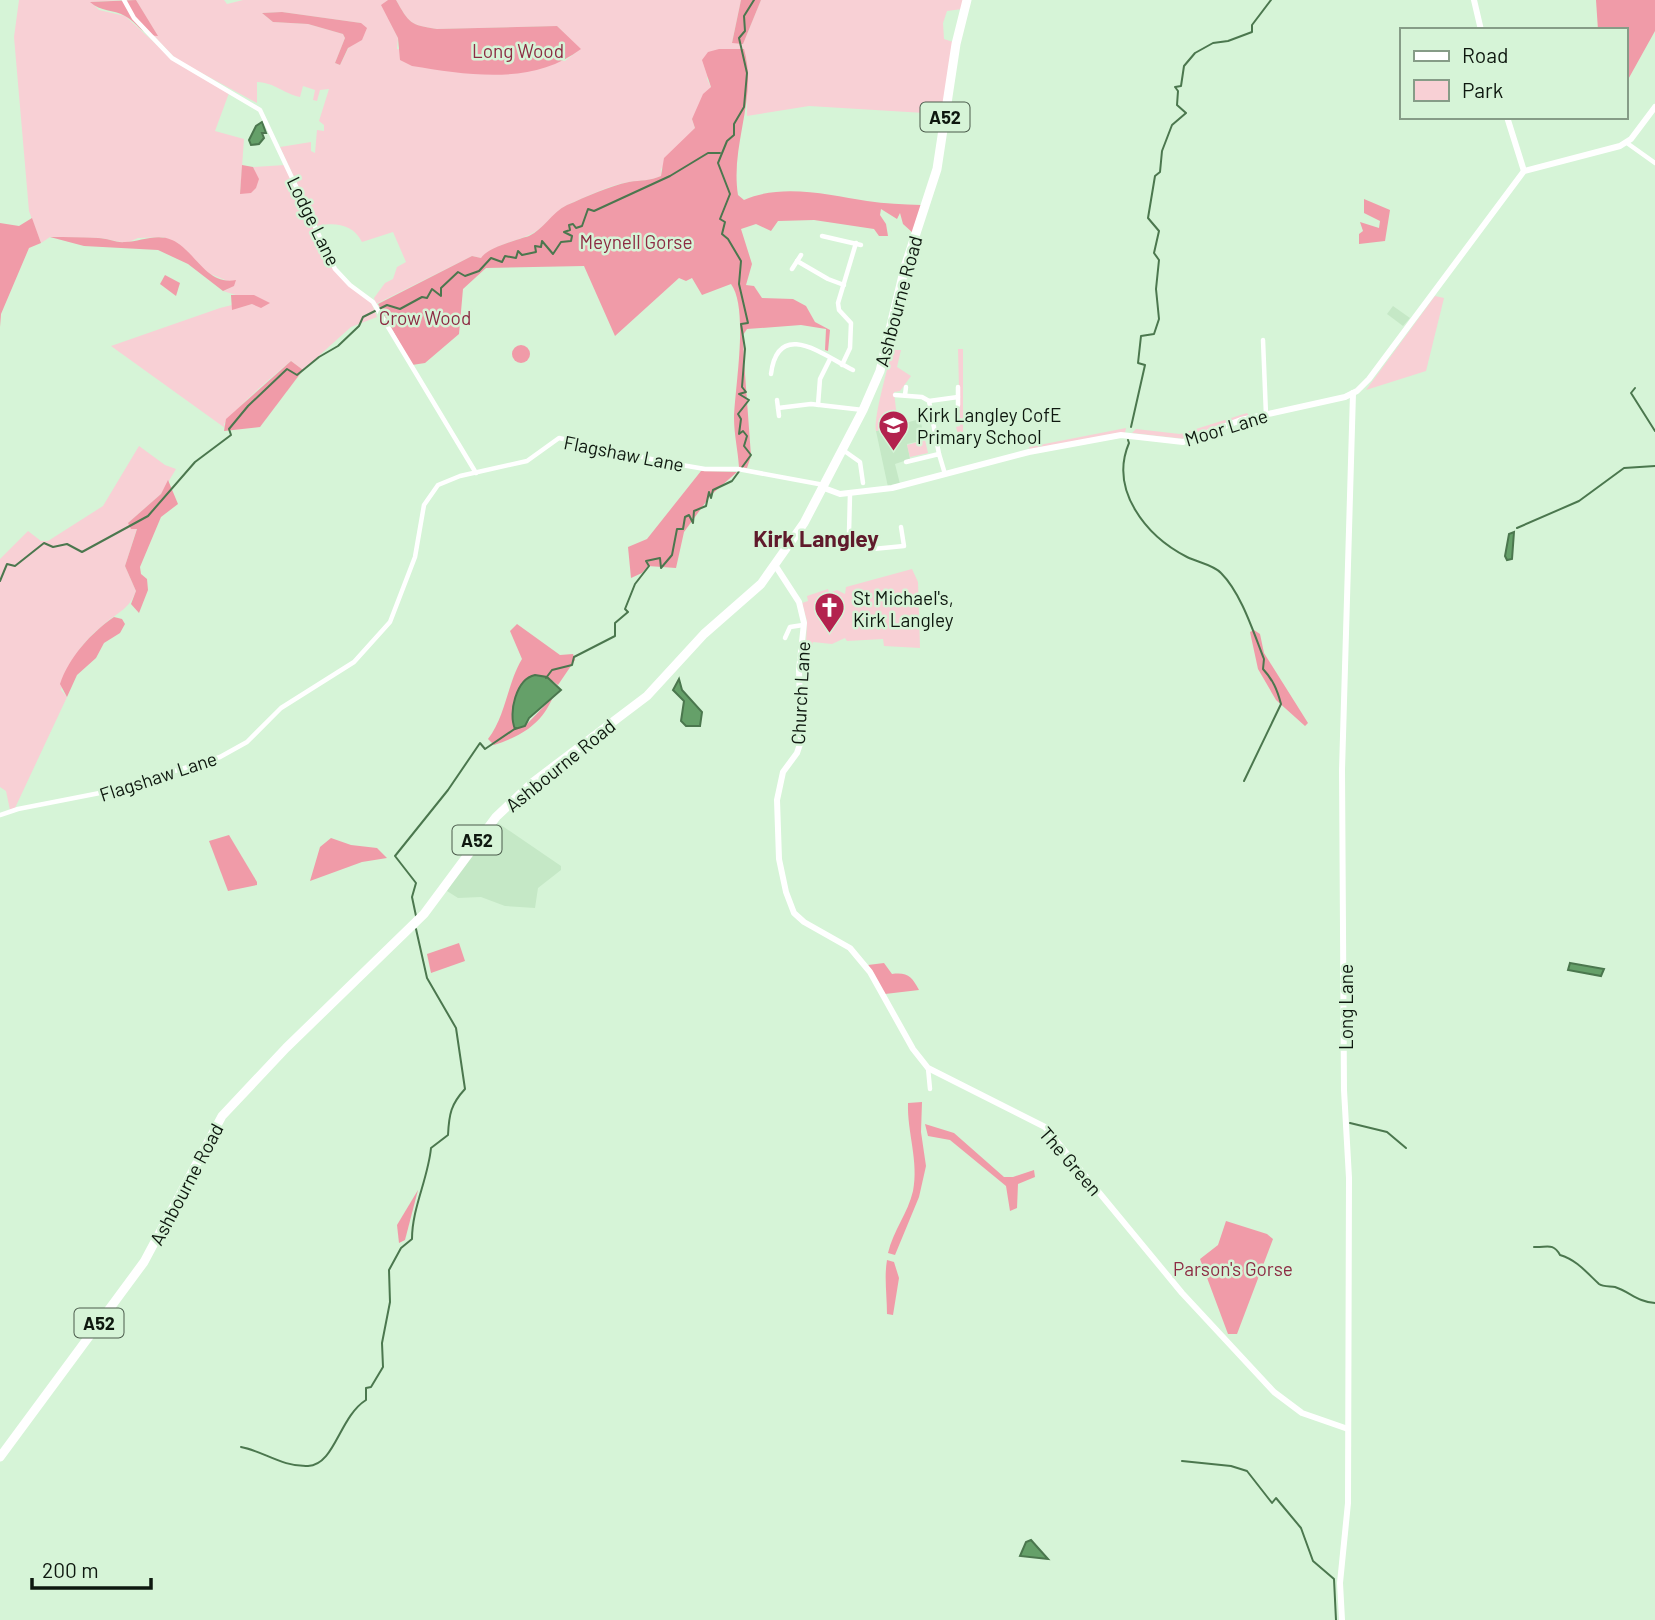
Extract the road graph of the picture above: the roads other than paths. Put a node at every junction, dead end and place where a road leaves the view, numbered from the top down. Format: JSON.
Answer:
{"nodes":[{"id":1,"x":124,"y":0,"type":"edge"},
{"id":2,"x":967,"y":0,"type":"edge"},
{"id":3,"x":1474,"y":0,"type":"edge"},
{"id":4,"x":1481,"y":28,"type":"edge"},
{"id":5,"x":1655,"y":107,"type":"edge"},
{"id":6,"x":1508,"y":119,"type":"edge"},
{"id":7,"x":1628,"y":143,"type":"junction"},
{"id":8,"x":1655,"y":163,"type":"edge"},
{"id":9,"x":1524,"y":171,"type":"junction"},
{"id":10,"x":830,"y":228,"type":"dead end"},
{"id":11,"x":801,"y":255,"type":"dead end"},
{"id":12,"x":797,"y":261,"type":"junction"},
{"id":13,"x":792,"y":270,"type":"dead end"},
{"id":14,"x":844,"y":285,"type":"junction"},
{"id":15,"x":1264,"y":340,"type":"dead end"},
{"id":16,"x":815,"y":349,"type":"junction"},
{"id":17,"x":811,"y":356,"type":"dead end"},
{"id":18,"x":830,"y":359,"type":"junction"},
{"id":19,"x":842,"y":365,"type":"junction"},
{"id":20,"x":853,"y":370,"type":"dead end"},
{"id":21,"x":771,"y":374,"type":"dead end"},
{"id":22,"x":906,"y":387,"type":"dead end"},
{"id":23,"x":958,"y":387,"type":"dead end"},
{"id":24,"x":1353,"y":393,"type":"junction"},
{"id":25,"x":895,"y":395,"type":"dead end"},
{"id":26,"x":905,"y":395,"type":"junction"},
{"id":27,"x":958,"y":397,"type":"junction"},
{"id":28,"x":777,"y":400,"type":"dead end"},
{"id":29,"x":929,"y":401,"type":"junction"},
{"id":30,"x":818,"y":405,"type":"junction"},
{"id":31,"x":958,"y":405,"type":"dead end"},
{"id":32,"x":778,"y":408,"type":"junction"},
{"id":33,"x":863,"y":410,"type":"junction"},
{"id":34,"x":1266,"y":415,"type":"junction"},
{"id":35,"x":779,"y":416,"type":"dead end"},
{"id":36,"x":844,"y":450,"type":"junction"},
{"id":37,"x":939,"y":454,"type":"junction"},
{"id":38,"x":906,"y":463,"type":"dead end"},
{"id":39,"x":476,"y":473,"type":"junction"},
{"id":40,"x":946,"y":474,"type":"junction"},
{"id":41,"x":863,"y":483,"type":"dead end"},
{"id":42,"x":825,"y":487,"type":"junction"},
{"id":43,"x":850,"y":494,"type":"junction"},
{"id":44,"x":901,"y":527,"type":"dead end"},
{"id":45,"x":775,"y":565,"type":"junction"},
{"id":46,"x":784,"y":624,"type":"dead end"},
{"id":47,"x":804,"y":625,"type":"junction"},
{"id":48,"x":790,"y":628,"type":"junction"},
{"id":49,"x":786,"y":638,"type":"dead end"},
{"id":50,"x":0,"y":815,"type":"edge"},
{"id":51,"x":777,"y":823,"type":"joint"},
{"id":52,"x":928,"y":1068,"type":"junction"},
{"id":53,"x":930,"y":1089,"type":"dead end"},
{"id":54,"x":1348,"y":1429,"type":"junction"},
{"id":55,"x":0,"y":1457,"type":"edge"},
{"id":56,"x":1342,"y":1620,"type":"edge"}],
"edges":[{"from":1,"to":39,"type":"street","name":"Lodge Lane"},
{"from":2,"to":33,"type":"highway","name":"Ashbourne Road","number":"A52"},
{"from":3,"to":4,"type":"street"},
{"from":5,"to":7,"type":"street"},
{"from":6,"to":9,"type":"street"},
{"from":7,"to":8,"type":"street"},
{"from":7,"to":9,"type":"street"},
{"from":9,"to":24,"type":"street"},
{"from":10,"to":14,"type":"street"},
{"from":11,"to":12,"type":"street"},
{"from":12,"to":13,"type":"street"},
{"from":12,"to":14,"type":"street"},
{"from":14,"to":19,"type":"street"},
{"from":15,"to":34,"type":"street"},
{"from":16,"to":17,"type":"street"},
{"from":16,"to":18,"type":"street"},
{"from":16,"to":21,"type":"street"},
{"from":18,"to":19,"type":"street"},
{"from":18,"to":30,"type":"street"},
{"from":19,"to":20,"type":"street"},
{"from":22,"to":26,"type":"street"},
{"from":23,"to":27,"type":"street"},
{"from":24,"to":34,"type":"street","name":"Moor Lane"},
{"from":24,"to":54,"type":"street","name":"Long Lane"},
{"from":25,"to":26,"type":"street"},
{"from":26,"to":29,"type":"street"},
{"from":27,"to":29,"type":"street"},
{"from":27,"to":31,"type":"street"},
{"from":28,"to":32,"type":"street"},
{"from":29,"to":37,"type":"street"},
{"from":30,"to":32,"type":"street"},
{"from":30,"to":33,"type":"street"},
{"from":32,"to":35,"type":"street"},
{"from":33,"to":36,"type":"highway","name":"Ashbourne Road","number":"A52"},
{"from":34,"to":40,"type":"street","name":"Moor Lane"},
{"from":36,"to":41,"type":"street"},
{"from":36,"to":42,"type":"highway","name":"Ashbourne Road","number":"A52"},
{"from":37,"to":38,"type":"street"},
{"from":37,"to":40,"type":"street"},
{"from":39,"to":42,"type":"street","name":"Flagshaw Lane"},
{"from":39,"to":50,"type":"street","name":"Flagshaw Lane"},
{"from":40,"to":43,"type":"street","name":"Moor Lane"},
{"from":42,"to":43,"type":"street","name":"Moor Lane"},
{"from":42,"to":45,"type":"highway","name":"Ashbourne Road","number":"A52"},
{"from":43,"to":44,"type":"street"},
{"from":45,"to":47,"type":"street","name":"Church Lane"},
{"from":45,"to":55,"type":"highway","name":"Ashbourne Road","number":"A52"},
{"from":46,"to":48,"type":"street"},
{"from":47,"to":48,"type":"street"},
{"from":47,"to":51,"type":"street","name":"Church Lane"},
{"from":48,"to":49,"type":"street"},
{"from":51,"to":52,"type":"street","name":"The Green"},
{"from":52,"to":53,"type":"street"},
{"from":52,"to":54,"type":"street","name":"The Green"},
{"from":54,"to":56,"type":"street","name":"Long Lane"}]}
